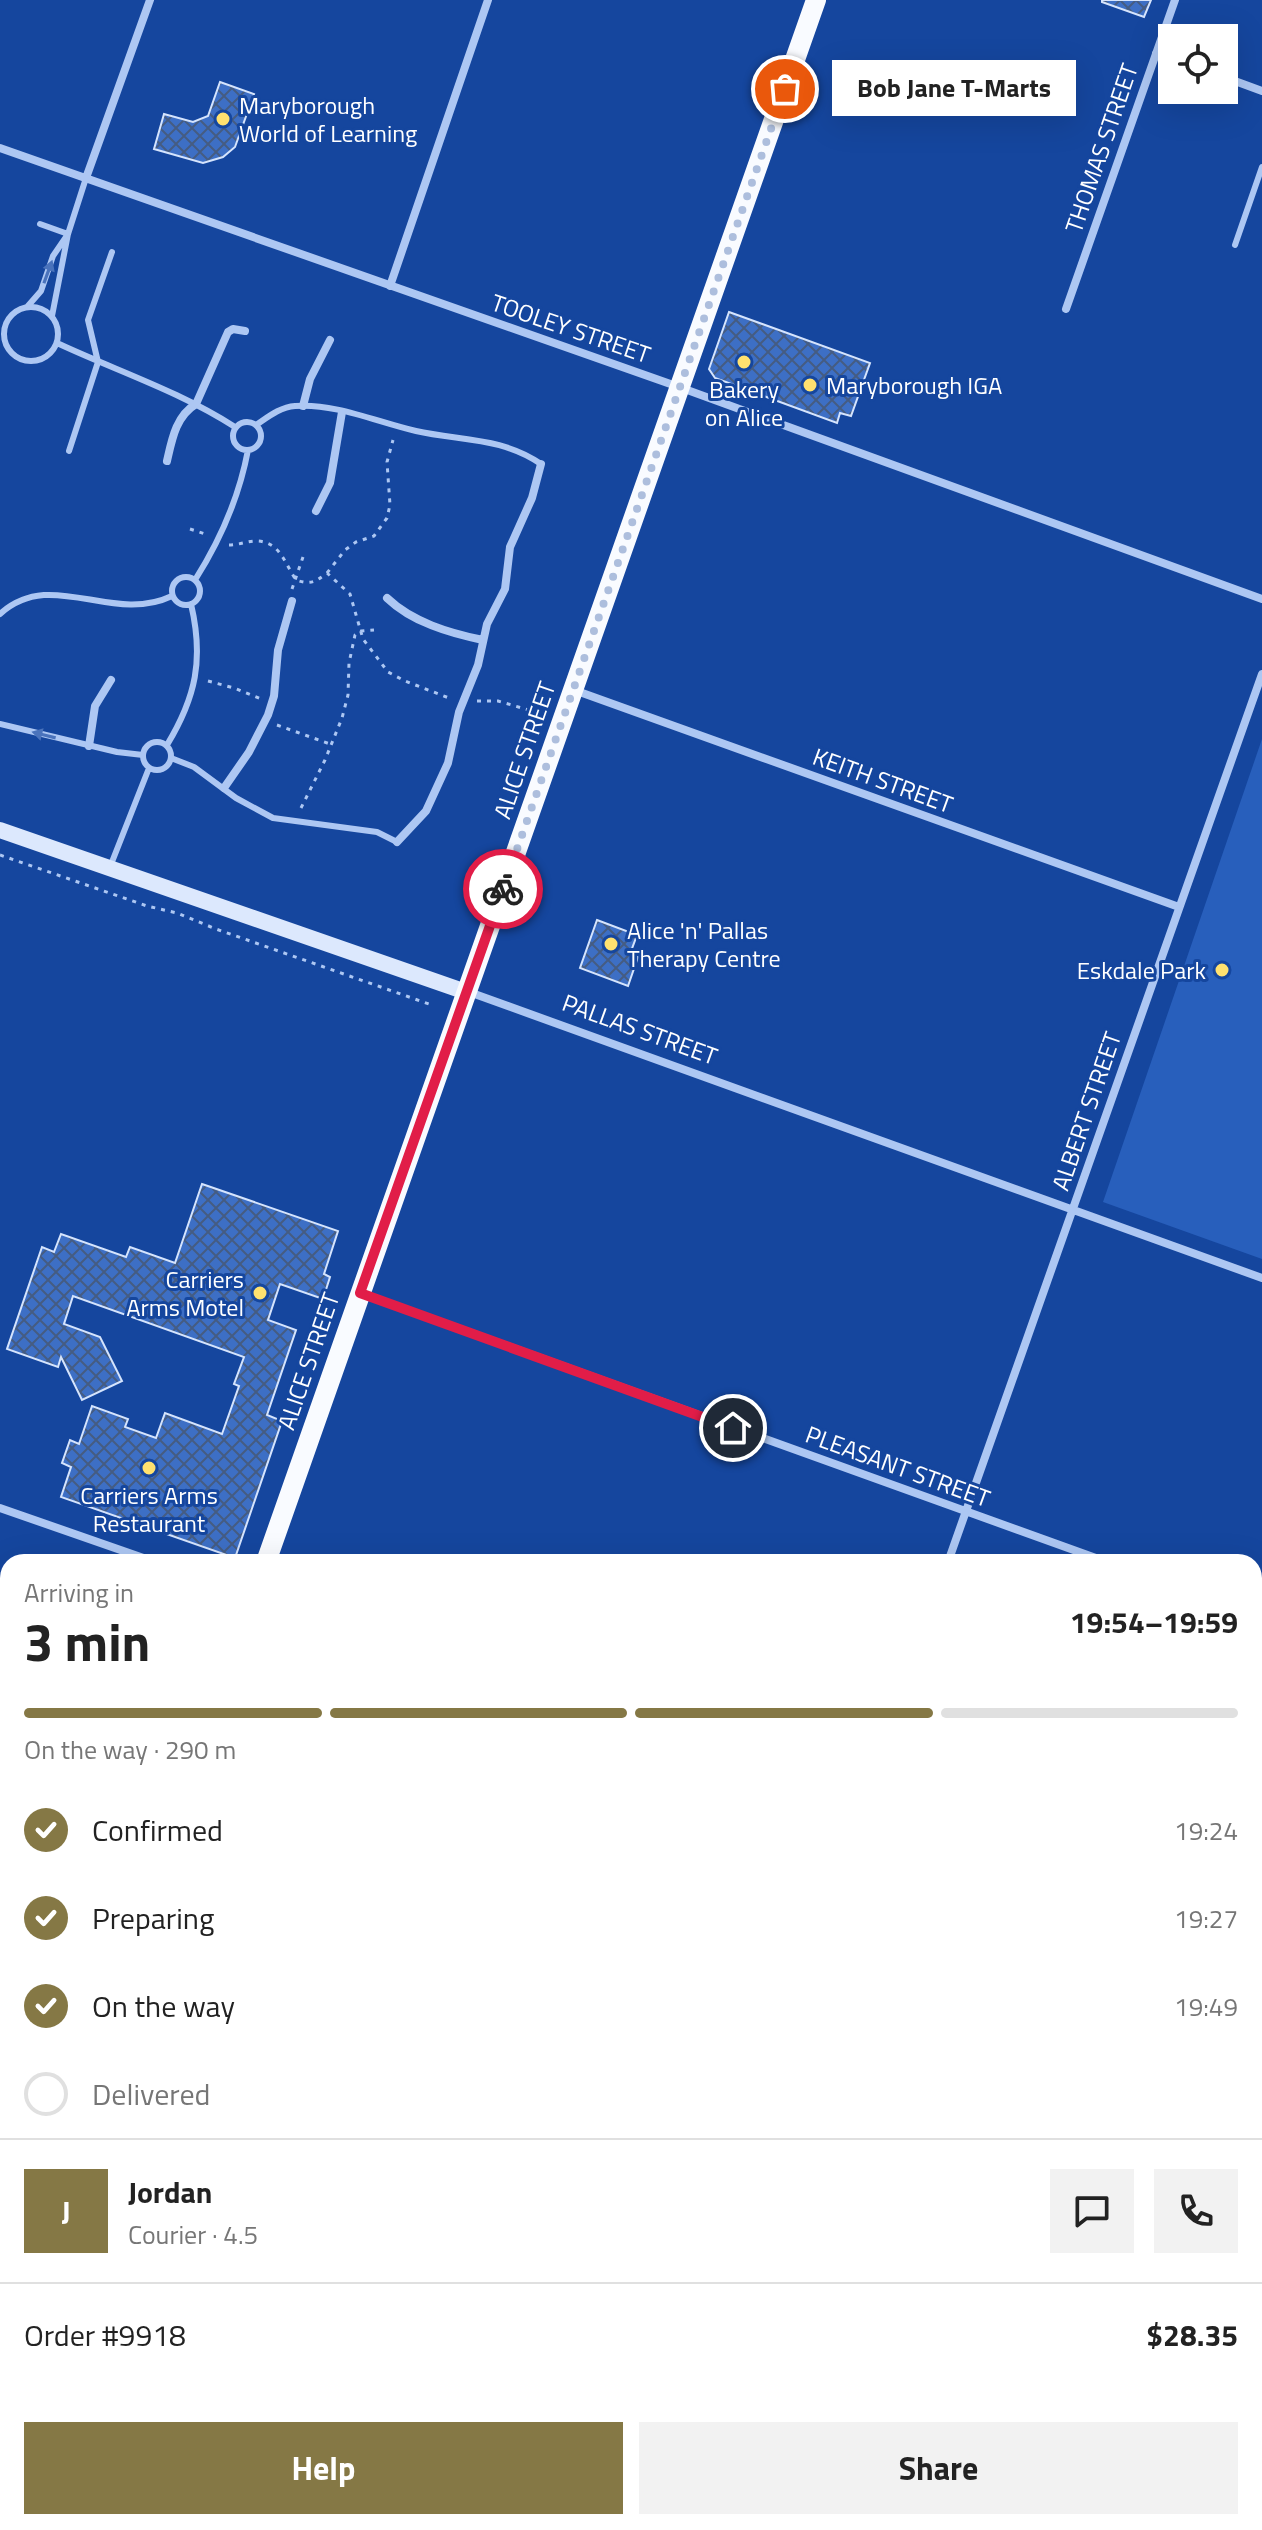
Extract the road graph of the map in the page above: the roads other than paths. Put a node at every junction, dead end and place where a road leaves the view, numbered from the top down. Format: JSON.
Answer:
{"nodes":[{"id":1,"x":150,"y":0,"type":"edge"},
{"id":2,"x":488,"y":0,"type":"edge"},
{"id":3,"x":816,"y":0,"type":"edge"},
{"id":4,"x":1175,"y":0,"type":"edge"},
{"id":5,"x":1156,"y":53,"type":"joint"},
{"id":6,"x":1238,"y":82,"type":"edge"},
{"id":7,"x":1262,"y":91,"type":"edge"},
{"id":8,"x":0,"y":148,"type":"edge"},
{"id":9,"x":1262,"y":167,"type":"edge"},
{"id":10,"x":86,"y":178,"type":"junction"},
{"id":11,"x":40,"y":224,"type":"dead end"},
{"id":12,"x":68,"y":234,"type":"junction"},
{"id":13,"x":1235,"y":245,"type":"dead end"},
{"id":14,"x":112,"y":252,"type":"dead end"},
{"id":15,"x":390,"y":286,"type":"junction"},
{"id":16,"x":26,"y":307,"type":"junction"},
{"id":17,"x":1066,"y":309,"type":"dead end"},
{"id":18,"x":52,"y":316,"type":"junction"},
{"id":19,"x":3,"y":323,"type":"edge"},
{"id":20,"x":245,"y":331,"type":"dead end"},
{"id":21,"x":330,"y":340,"type":"dead end"},
{"id":22,"x":57,"y":343,"type":"junction"},
{"id":23,"x":98,"y":362,"type":"junction"},
{"id":24,"x":679,"y":387,"type":"junction"},
{"id":25,"x":196,"y":404,"type":"junction"},
{"id":26,"x":303,"y":406,"type":"junction"},
{"id":27,"x":342,"y":412,"type":"junction"},
{"id":28,"x":256,"y":425,"type":"junction"},
{"id":29,"x":235,"y":427,"type":"junction"},
{"id":30,"x":248,"y":450,"type":"junction"},
{"id":31,"x":69,"y":451,"type":"dead end"},
{"id":32,"x":167,"y":461,"type":"dead end"},
{"id":33,"x":541,"y":464,"type":"joint"},
{"id":34,"x":316,"y":511,"type":"dead end"},
{"id":35,"x":195,"y":580,"type":"junction"},
{"id":36,"x":172,"y":596,"type":"junction"},
{"id":37,"x":387,"y":598,"type":"dead end"},
{"id":38,"x":1262,"y":599,"type":"edge"},
{"id":39,"x":292,"y":601,"type":"road end"},
{"id":40,"x":191,"y":604,"type":"junction"},
{"id":41,"x":0,"y":614,"type":"edge"},
{"id":42,"x":483,"y":640,"type":"junction"},
{"id":43,"x":1262,"y":674,"type":"edge"},
{"id":44,"x":111,"y":680,"type":"dead end"},
{"id":45,"x":573,"y":690,"type":"junction"},
{"id":46,"x":0,"y":724,"type":"edge"},
{"id":47,"x":167,"y":745,"type":"junction"},
{"id":48,"x":89,"y":746,"type":"junction"},
{"id":49,"x":143,"y":755,"type":"junction"},
{"id":50,"x":171,"y":758,"type":"junction"},
{"id":51,"x":149,"y":768,"type":"junction"},
{"id":52,"x":224,"y":788,"type":"junction"},
{"id":53,"x":0,"y":830,"type":"edge"},
{"id":54,"x":397,"y":842,"type":"joint"},
{"id":55,"x":110,"y":867,"type":"junction"},
{"id":56,"x":1179,"y":907,"type":"junction"},
{"id":57,"x":466,"y":992,"type":"junction"},
{"id":58,"x":1073,"y":1211,"type":"junction"},
{"id":59,"x":1262,"y":1278,"type":"edge"},
{"id":60,"x":360,"y":1293,"type":"junction"},
{"id":61,"x":0,"y":1508,"type":"edge"},
{"id":62,"x":966,"y":1513,"type":"junction"},
{"id":63,"x":132,"y":1554,"type":"edge"},
{"id":64,"x":269,"y":1554,"type":"edge"},
{"id":65,"x":951,"y":1554,"type":"edge"},
{"id":66,"x":1084,"y":1554,"type":"edge"}],
"edges":[{"from":1,"to":10,"type":"street"},
{"from":2,"to":15,"type":"street"},
{"from":3,"to":24,"type":"main road","name":"ALICE STREET"},
{"from":4,"to":5,"type":"street","name":"THOMAS STREET"},
{"from":5,"to":17,"type":"street","name":"THOMAS STREET"},
{"from":6,"to":7,"type":"street"},
{"from":8,"to":10,"type":"street","name":"TOOLEY STREET"},
{"from":9,"to":13,"type":"lane"},
{"from":10,"to":12,"type":"lane"},
{"from":10,"to":15,"type":"street","name":"TOOLEY STREET"},
{"from":11,"to":12,"type":"lane"},
{"from":16,"to":12,"type":"lane","one_way":true},
{"from":12,"to":18,"type":"lane"},
{"from":14,"to":23,"type":"lane"},
{"from":15,"to":24,"type":"street","name":"TOOLEY STREET"},
{"from":16,"to":18,"type":"lane"},
{"from":16,"to":19,"type":"lane"},
{"from":18,"to":22,"type":"lane"},
{"from":19,"to":22,"type":"lane"},
{"from":20,"to":25,"type":"street"},
{"from":21,"to":26,"type":"street"},
{"from":22,"to":23,"type":"lane"},
{"from":23,"to":25,"type":"lane"},
{"from":23,"to":31,"type":"lane"},
{"from":24,"to":38,"type":"street","name":"TOOLEY STREET"},
{"from":24,"to":45,"type":"main road","name":"ALICE STREET"},
{"from":25,"to":29,"type":"lane"},
{"from":25,"to":32,"type":"street"},
{"from":26,"to":27,"type":"lane"},
{"from":26,"to":28,"type":"lane"},
{"from":27,"to":33,"type":"lane"},
{"from":27,"to":34,"type":"street"},
{"from":28,"to":29,"type":"lane"},
{"from":28,"to":30,"type":"lane"},
{"from":29,"to":30,"type":"lane"},
{"from":30,"to":35,"type":"lane"},
{"from":33,"to":42,"type":"street"},
{"from":35,"to":36,"type":"lane"},
{"from":35,"to":40,"type":"lane"},
{"from":36,"to":40,"type":"lane"},
{"from":36,"to":41,"type":"lane"},
{"from":37,"to":42,"type":"street"},
{"from":39,"to":52,"type":"street"},
{"from":40,"to":47,"type":"lane"},
{"from":42,"to":54,"type":"street"},
{"from":43,"to":56,"type":"street","name":"ALBERT STREET"},
{"from":44,"to":48,"type":"street"},
{"from":45,"to":56,"type":"street","name":"KEITH STREET"},
{"from":45,"to":57,"type":"main road","name":"ALICE STREET"},
{"from":48,"to":46,"type":"lane","one_way":true},
{"from":47,"to":49,"type":"lane"},
{"from":47,"to":50,"type":"lane"},
{"from":48,"to":49,"type":"lane"},
{"from":49,"to":51,"type":"lane"},
{"from":50,"to":51,"type":"lane"},
{"from":50,"to":52,"type":"lane"},
{"from":51,"to":55,"type":"lane"},
{"from":52,"to":54,"type":"lane"},
{"from":53,"to":55,"type":"street","name":"PALLAS STREET"},
{"from":55,"to":57,"type":"street","name":"PALLAS STREET"},
{"from":56,"to":58,"type":"street","name":"ALBERT STREET"},
{"from":57,"to":58,"type":"street","name":"PALLAS STREET"},
{"from":57,"to":60,"type":"main road","name":"ALICE STREET"},
{"from":58,"to":59,"type":"street","name":"PALLAS STREET"},
{"from":58,"to":62,"type":"street","name":"ALBERT STREET"},
{"from":60,"to":62,"type":"street","name":"PLEASANT STREET"},
{"from":60,"to":64,"type":"main road","name":"ALICE STREET"},
{"from":61,"to":63,"type":"street"},
{"from":62,"to":65,"type":"street","name":"ALBERT STREET"},
{"from":62,"to":66,"type":"street","name":"PLEASANT STREET"}]}
